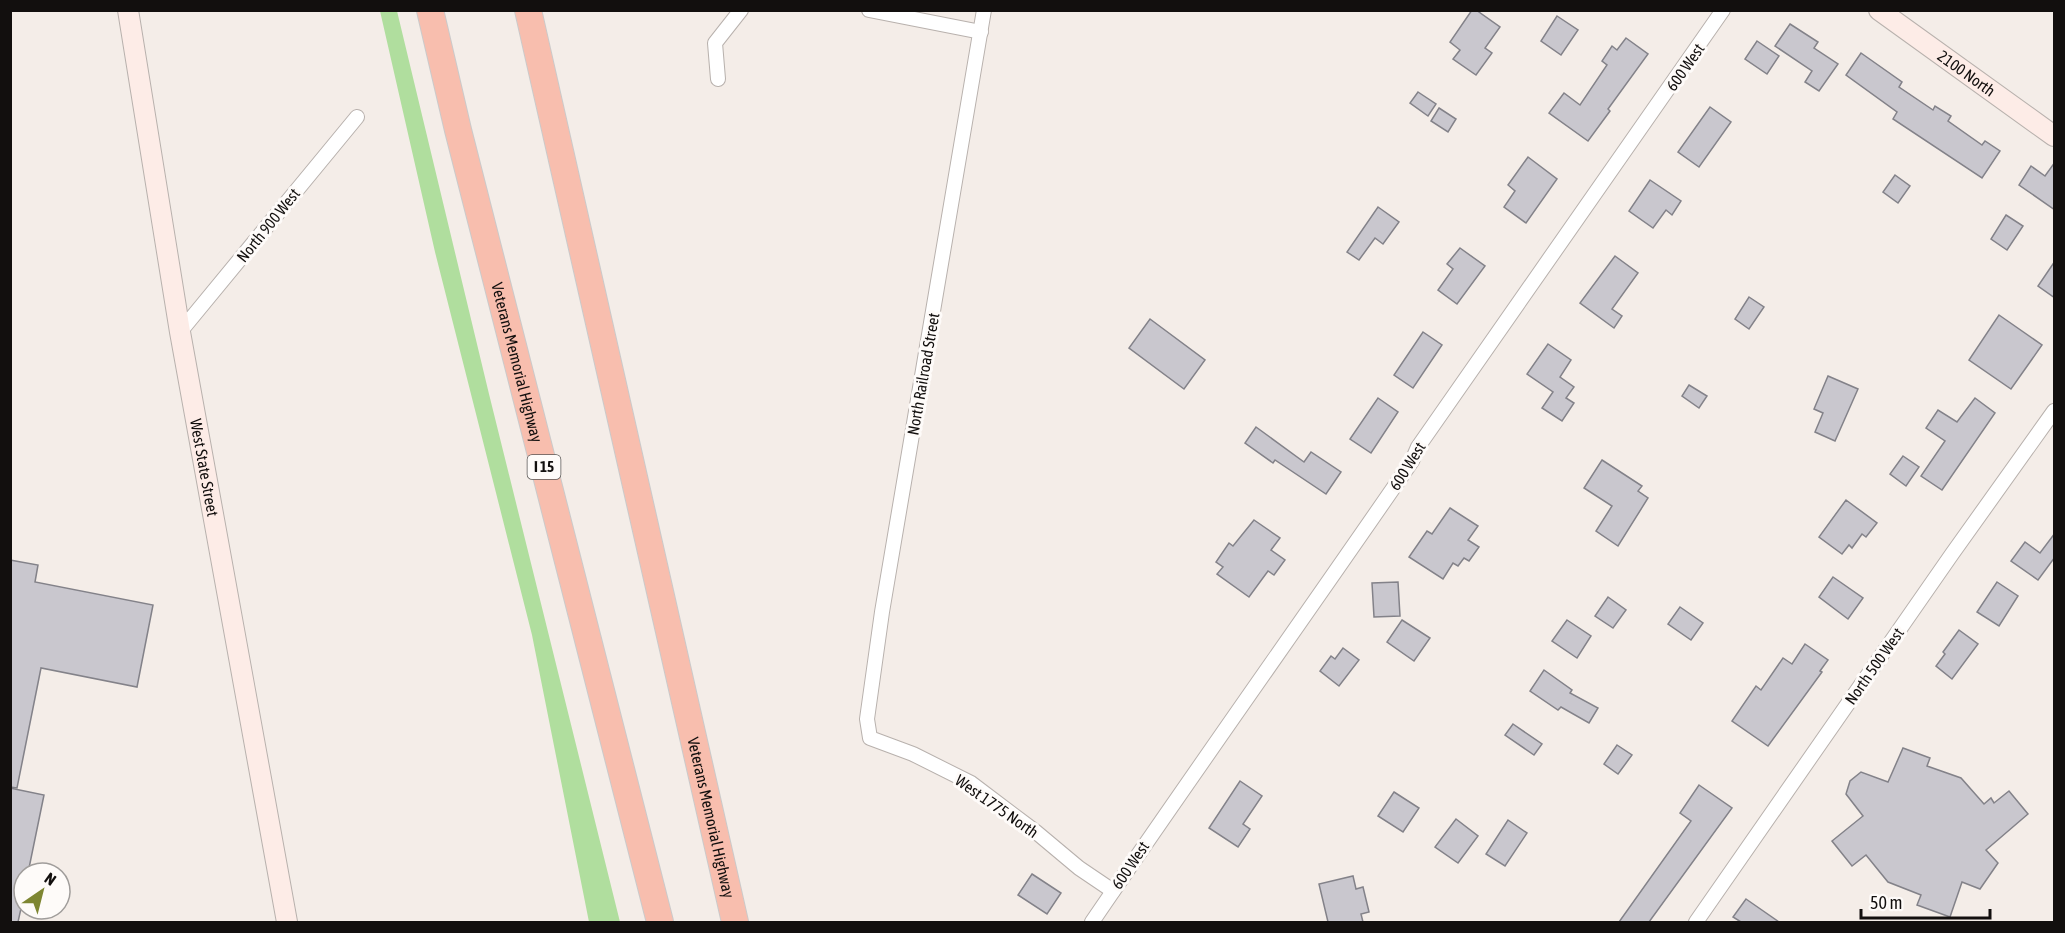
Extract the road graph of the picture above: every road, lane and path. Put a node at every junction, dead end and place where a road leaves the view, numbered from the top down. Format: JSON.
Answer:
{"nodes":[{"id":1,"x":128,"y":10,"type":"edge"},
{"id":2,"x":430,"y":10,"type":"edge"},
{"id":3,"x":528,"y":10,"type":"edge"},
{"id":4,"x":741,"y":10,"type":"edge"},
{"id":5,"x":869,"y":10,"type":"edge"},
{"id":6,"x":984,"y":10,"type":"edge"},
{"id":7,"x":1723,"y":10,"type":"edge"},
{"id":8,"x":1879,"y":10,"type":"edge"},
{"id":9,"x":981,"y":32,"type":"junction"},
{"id":10,"x":718,"y":79,"type":"dead end"},
{"id":11,"x":357,"y":117,"type":"dead end"},
{"id":12,"x":2055,"y":136,"type":"edge"},
{"id":13,"x":180,"y":332,"type":"junction"},
{"id":14,"x":2055,"y":411,"type":"edge"},
{"id":15,"x":870,"y":738,"type":"joint"},
{"id":16,"x":1113,"y":891,"type":"junction"},
{"id":17,"x":287,"y":922,"type":"edge"},
{"id":18,"x":660,"y":922,"type":"edge"},
{"id":19,"x":735,"y":922,"type":"edge"},
{"id":20,"x":1092,"y":922,"type":"edge"},
{"id":21,"x":1696,"y":922,"type":"edge"}],
"edges":[{"from":1,"to":13,"type":"main road","name":"West State Street"},
{"from":2,"to":18,"type":"highway","name":"Veterans Memorial Highway","number":"I 15"},
{"from":3,"to":19,"type":"highway","name":"Veterans Memorial Highway"},
{"from":4,"to":10,"type":"street"},
{"from":5,"to":9,"type":"street"},
{"from":6,"to":9,"type":"street","name":"North Railroad Street"},
{"from":7,"to":16,"type":"street","name":"600 West"},
{"from":8,"to":12,"type":"main road","name":"2100 North"},
{"from":9,"to":15,"type":"street","name":"North Railroad Street"},
{"from":11,"to":13,"type":"street","name":"North 900 West"},
{"from":13,"to":17,"type":"main road","name":"West State Street"},
{"from":14,"to":21,"type":"street","name":"North 500 West"},
{"from":15,"to":16,"type":"street","name":"West 1775 North"},
{"from":16,"to":20,"type":"street","name":"600 West"}]}
